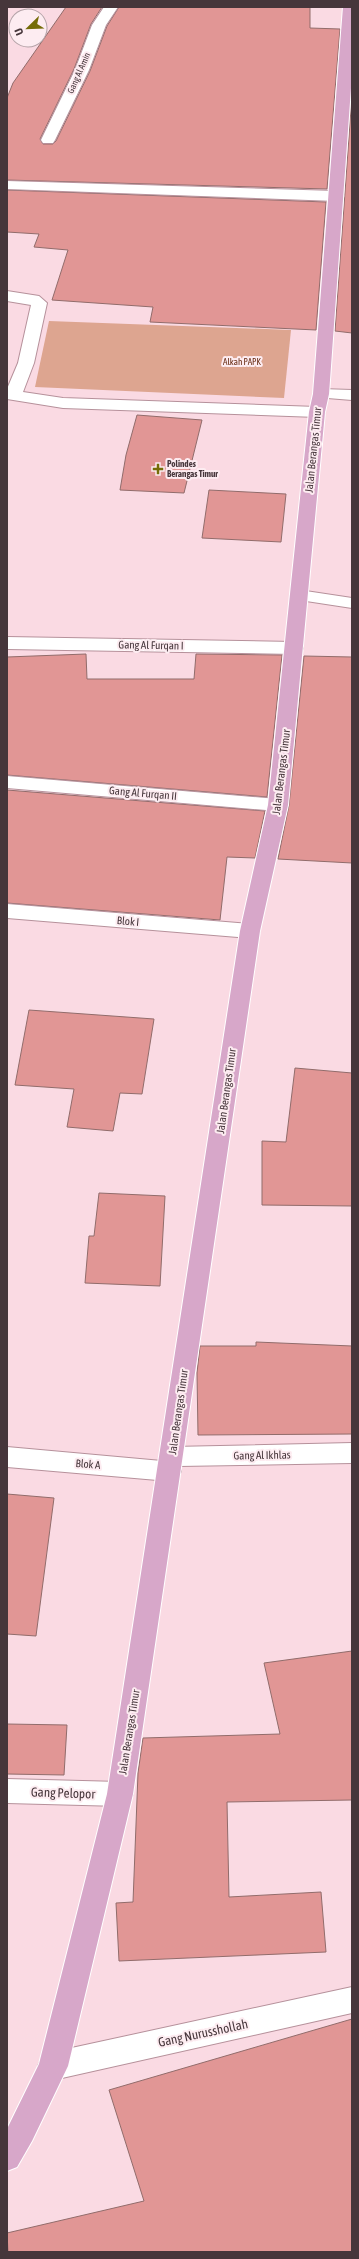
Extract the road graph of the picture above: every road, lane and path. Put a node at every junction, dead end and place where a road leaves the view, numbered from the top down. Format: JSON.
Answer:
{"nodes":[{"id":1,"x":111,"y":7,"type":"edge"},
{"id":2,"x":350,"y":7,"type":"edge"},
{"id":3,"x":48,"y":140,"type":"dead end"},
{"id":4,"x":7,"y":185,"type":"edge"},
{"id":5,"x":336,"y":196,"type":"junction"},
{"id":6,"x":7,"y":296,"type":"edge"},
{"id":7,"x":10,"y":394,"type":"edge"},
{"id":8,"x":352,"y":396,"type":"edge"},
{"id":9,"x":319,"y":403,"type":"junction"},
{"id":10,"x":298,"y":595,"type":"junction"},
{"id":11,"x":352,"y":603,"type":"edge"},
{"id":12,"x":7,"y":643,"type":"edge"},
{"id":13,"x":294,"y":648,"type":"junction"},
{"id":14,"x":7,"y":782,"type":"edge"},
{"id":15,"x":278,"y":805,"type":"junction"},
{"id":16,"x":7,"y":911,"type":"edge"},
{"id":17,"x":250,"y":931,"type":"junction"},
{"id":18,"x":352,"y":1453,"type":"edge"},
{"id":19,"x":7,"y":1457,"type":"edge"},
{"id":20,"x":170,"y":1464,"type":"junction"},
{"id":21,"x":7,"y":1791,"type":"edge"},
{"id":22,"x":120,"y":1794,"type":"junction"},
{"id":23,"x":352,"y":2000,"type":"edge"},
{"id":24,"x":53,"y":2066,"type":"junction"},
{"id":25,"x":7,"y":2157,"type":"edge"}],
"edges":[{"from":1,"to":3,"type":"street","name":"Gang Al Amin"},
{"from":2,"to":5,"type":"main road","name":"Jalan Berangas Timur"},
{"from":4,"to":5,"type":"street"},
{"from":5,"to":9,"type":"main road","name":"Jalan Berangas Timur"},
{"from":6,"to":7,"type":"street"},
{"from":7,"to":9,"type":"street"},
{"from":8,"to":9,"type":"street"},
{"from":9,"to":10,"type":"main road","name":"Jalan Berangas Timur"},
{"from":10,"to":11,"type":"street"},
{"from":10,"to":13,"type":"main road","name":"Jalan Berangas Timur"},
{"from":12,"to":13,"type":"street","name":"Gang Al Furqan I"},
{"from":13,"to":15,"type":"main road","name":"Jalan Berangas Timur"},
{"from":14,"to":15,"type":"street","name":"Gang Al Furqan II"},
{"from":15,"to":17,"type":"main road","name":"Jalan Berangas Timur"},
{"from":16,"to":17,"type":"street","name":"Blok I"},
{"from":17,"to":20,"type":"main road","name":"Jalan Berangas Timur"},
{"from":18,"to":20,"type":"street","name":"Gang Al Ikhlas"},
{"from":19,"to":20,"type":"street","name":"Blok A"},
{"from":20,"to":22,"type":"main road","name":"Jalan Berangas Timur"},
{"from":21,"to":22,"type":"street","name":"Gang Pelopor"},
{"from":22,"to":24,"type":"main road","name":"Jalan Berangas Timur"},
{"from":23,"to":24,"type":"street","name":"Gang Nurusshollah"},
{"from":24,"to":25,"type":"main road","name":"Jalan Berangas Timur"}]}
